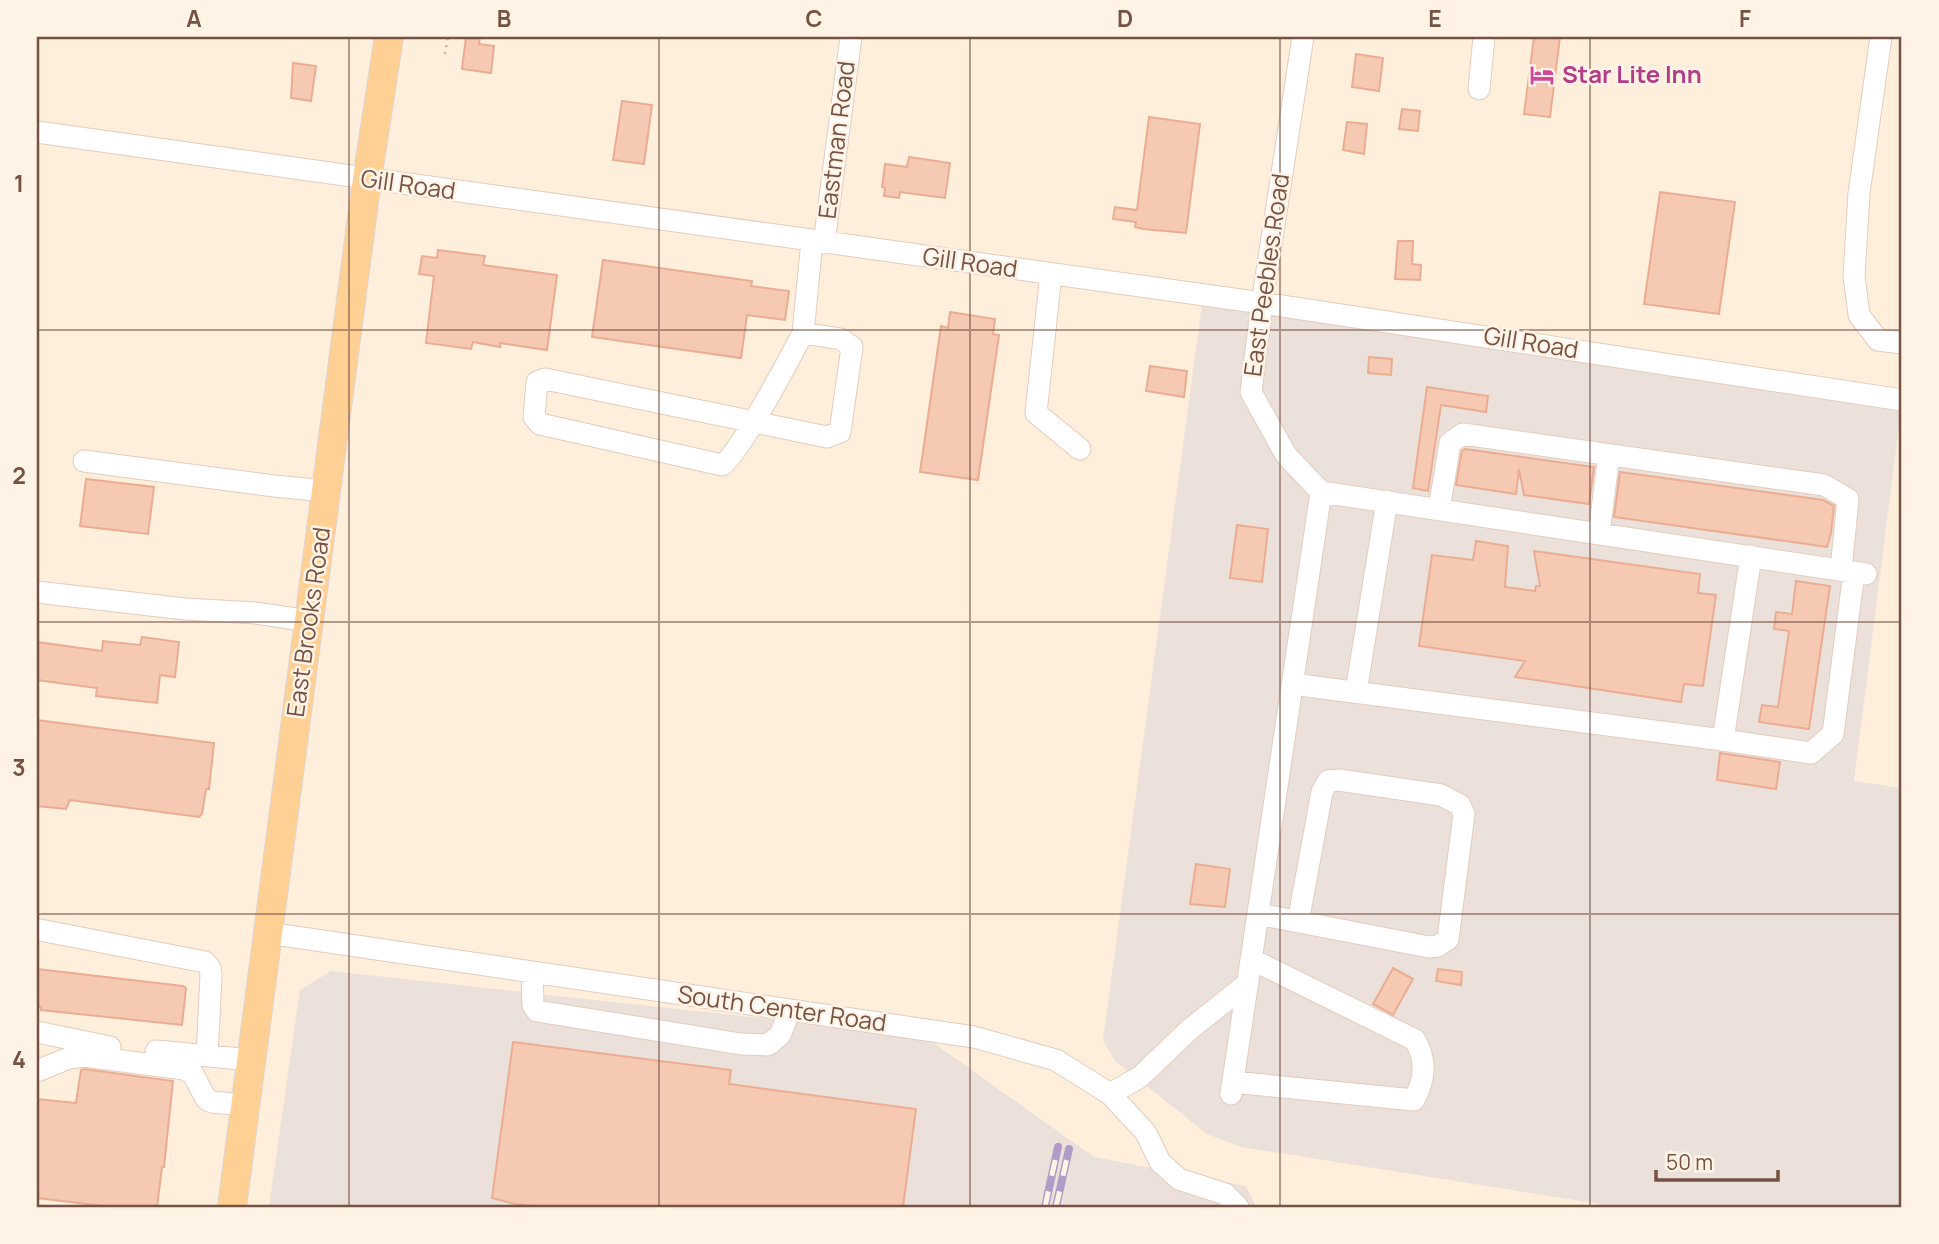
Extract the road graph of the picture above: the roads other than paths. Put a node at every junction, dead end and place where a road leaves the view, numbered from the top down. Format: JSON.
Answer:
{"nodes":[{"id":1,"x":389,"y":37,"type":"edge"},
{"id":2,"x":850,"y":37,"type":"edge"},
{"id":3,"x":1303,"y":37,"type":"edge"},
{"id":4,"x":1484,"y":37,"type":"edge"},
{"id":5,"x":1881,"y":37,"type":"edge"},
{"id":6,"x":1479,"y":89,"type":"dead end"},
{"id":7,"x":37,"y":132,"type":"edge"},
{"id":8,"x":367,"y":179,"type":"junction"},
{"id":9,"x":818,"y":242,"type":"junction"},
{"id":10,"x":1051,"y":274,"type":"junction"},
{"id":11,"x":1262,"y":303,"type":"junction"},
{"id":12,"x":803,"y":333,"type":"junction"},
{"id":13,"x":1902,"y":343,"type":"edge"},
{"id":14,"x":1902,"y":400,"type":"edge"},
{"id":15,"x":752,"y":421,"type":"junction"},
{"id":16,"x":1080,"y":449,"type":"dead end"},
{"id":17,"x":1609,"y":455,"type":"junction"},
{"id":18,"x":84,"y":461,"type":"dead end"},
{"id":19,"x":326,"y":491,"type":"junction"},
{"id":20,"x":1321,"y":492,"type":"junction"},
{"id":21,"x":1387,"y":501,"type":"junction"},
{"id":22,"x":1439,"y":509,"type":"junction"},
{"id":23,"x":1599,"y":533,"type":"junction"},
{"id":24,"x":1751,"y":556,"type":"junction"},
{"id":25,"x":1854,"y":572,"type":"junction"},
{"id":26,"x":37,"y":592,"type":"edge"},
{"id":27,"x":309,"y":621,"type":"junction"},
{"id":28,"x":1292,"y":684,"type":"junction"},
{"id":29,"x":1356,"y":692,"type":"junction"},
{"id":30,"x":1723,"y":740,"type":"junction"},
{"id":31,"x":1258,"y":914,"type":"junction"},
{"id":32,"x":1298,"y":922,"type":"junction"},
{"id":33,"x":40,"y":930,"type":"dead end"},
{"id":34,"x":268,"y":933,"type":"junction"},
{"id":35,"x":1251,"y":959,"type":"junction"},
{"id":36,"x":533,"y":972,"type":"junction"},
{"id":37,"x":1248,"y":983,"type":"junction"},
{"id":38,"x":790,"y":1010,"type":"junction"},
{"id":39,"x":37,"y":1032,"type":"edge"},
{"id":40,"x":251,"y":1060,"type":"junction"},
{"id":41,"x":198,"y":1062,"type":"junction"},
{"id":42,"x":37,"y":1071,"type":"edge"},
{"id":43,"x":1110,"y":1094,"type":"junction"},
{"id":44,"x":245,"y":1105,"type":"junction"},
{"id":45,"x":232,"y":1207,"type":"edge"},
{"id":46,"x":1238,"y":1207,"type":"edge"}],
"edges":[{"from":1,"to":8,"type":"main road","name":"East Brooks Road"},
{"from":2,"to":9,"type":"street","name":"Eastman Road"},
{"from":3,"to":11,"type":"street","name":"East Peebles Road"},
{"from":4,"to":6,"type":"street"},
{"from":5,"to":13,"type":"street"},
{"from":7,"to":8,"type":"street","name":"Gill Road"},
{"from":8,"to":9,"type":"street","name":"Gill Road"},
{"from":8,"to":19,"type":"main road","name":"East Brooks Road"},
{"from":9,"to":10,"type":"street","name":"Gill Road"},
{"from":9,"to":12,"type":"street","name":"Eastman Road"},
{"from":10,"to":11,"type":"street","name":"Gill Road"},
{"from":10,"to":16,"type":"street"},
{"from":11,"to":14,"type":"street","name":"Gill Road"},
{"from":11,"to":20,"type":"street","name":"East Peebles Road"},
{"from":12,"to":15,"type":"street"},
{"from":12,"to":15,"type":"street"},
{"from":15,"to":15,"type":"street"},
{"from":17,"to":22,"type":"street"},
{"from":17,"to":23,"type":"street"},
{"from":17,"to":25,"type":"street"},
{"from":18,"to":19,"type":"street"},
{"from":19,"to":27,"type":"main road","name":"East Brooks Road"},
{"from":20,"to":21,"type":"street"},
{"from":20,"to":28,"type":"street"},
{"from":21,"to":22,"type":"street"},
{"from":21,"to":29,"type":"street"},
{"from":22,"to":23,"type":"street"},
{"from":23,"to":24,"type":"street"},
{"from":24,"to":25,"type":"street"},
{"from":24,"to":30,"type":"street"},
{"from":25,"to":30,"type":"street"},
{"from":26,"to":27,"type":"street"},
{"from":27,"to":34,"type":"main road","name":"East Brooks Road"},
{"from":28,"to":29,"type":"street"},
{"from":28,"to":31,"type":"street"},
{"from":29,"to":30,"type":"street"},
{"from":31,"to":32,"type":"street"},
{"from":31,"to":35,"type":"street"},
{"from":32,"to":32,"type":"street"},
{"from":33,"to":41,"type":"street"},
{"from":34,"to":36,"type":"street","name":"South Center Road"},
{"from":34,"to":40,"type":"main road","name":"East Brooks Road"},
{"from":35,"to":37,"type":"street"},
{"from":35,"to":37,"type":"street"},
{"from":36,"to":38,"type":"street","name":"South Center Road"},
{"from":36,"to":38,"type":"street"},
{"from":37,"to":43,"type":"street"},
{"from":38,"to":43,"type":"street","name":"South Center Road"},
{"from":39,"to":41,"type":"street"},
{"from":40,"to":41,"type":"street"},
{"from":40,"to":44,"type":"main road","name":"East Brooks Road"},
{"from":41,"to":42,"type":"street"},
{"from":41,"to":44,"type":"street"},
{"from":43,"to":46,"type":"street","name":"South Center Road"},
{"from":44,"to":45,"type":"main road","name":"East Brooks Road"}]}
